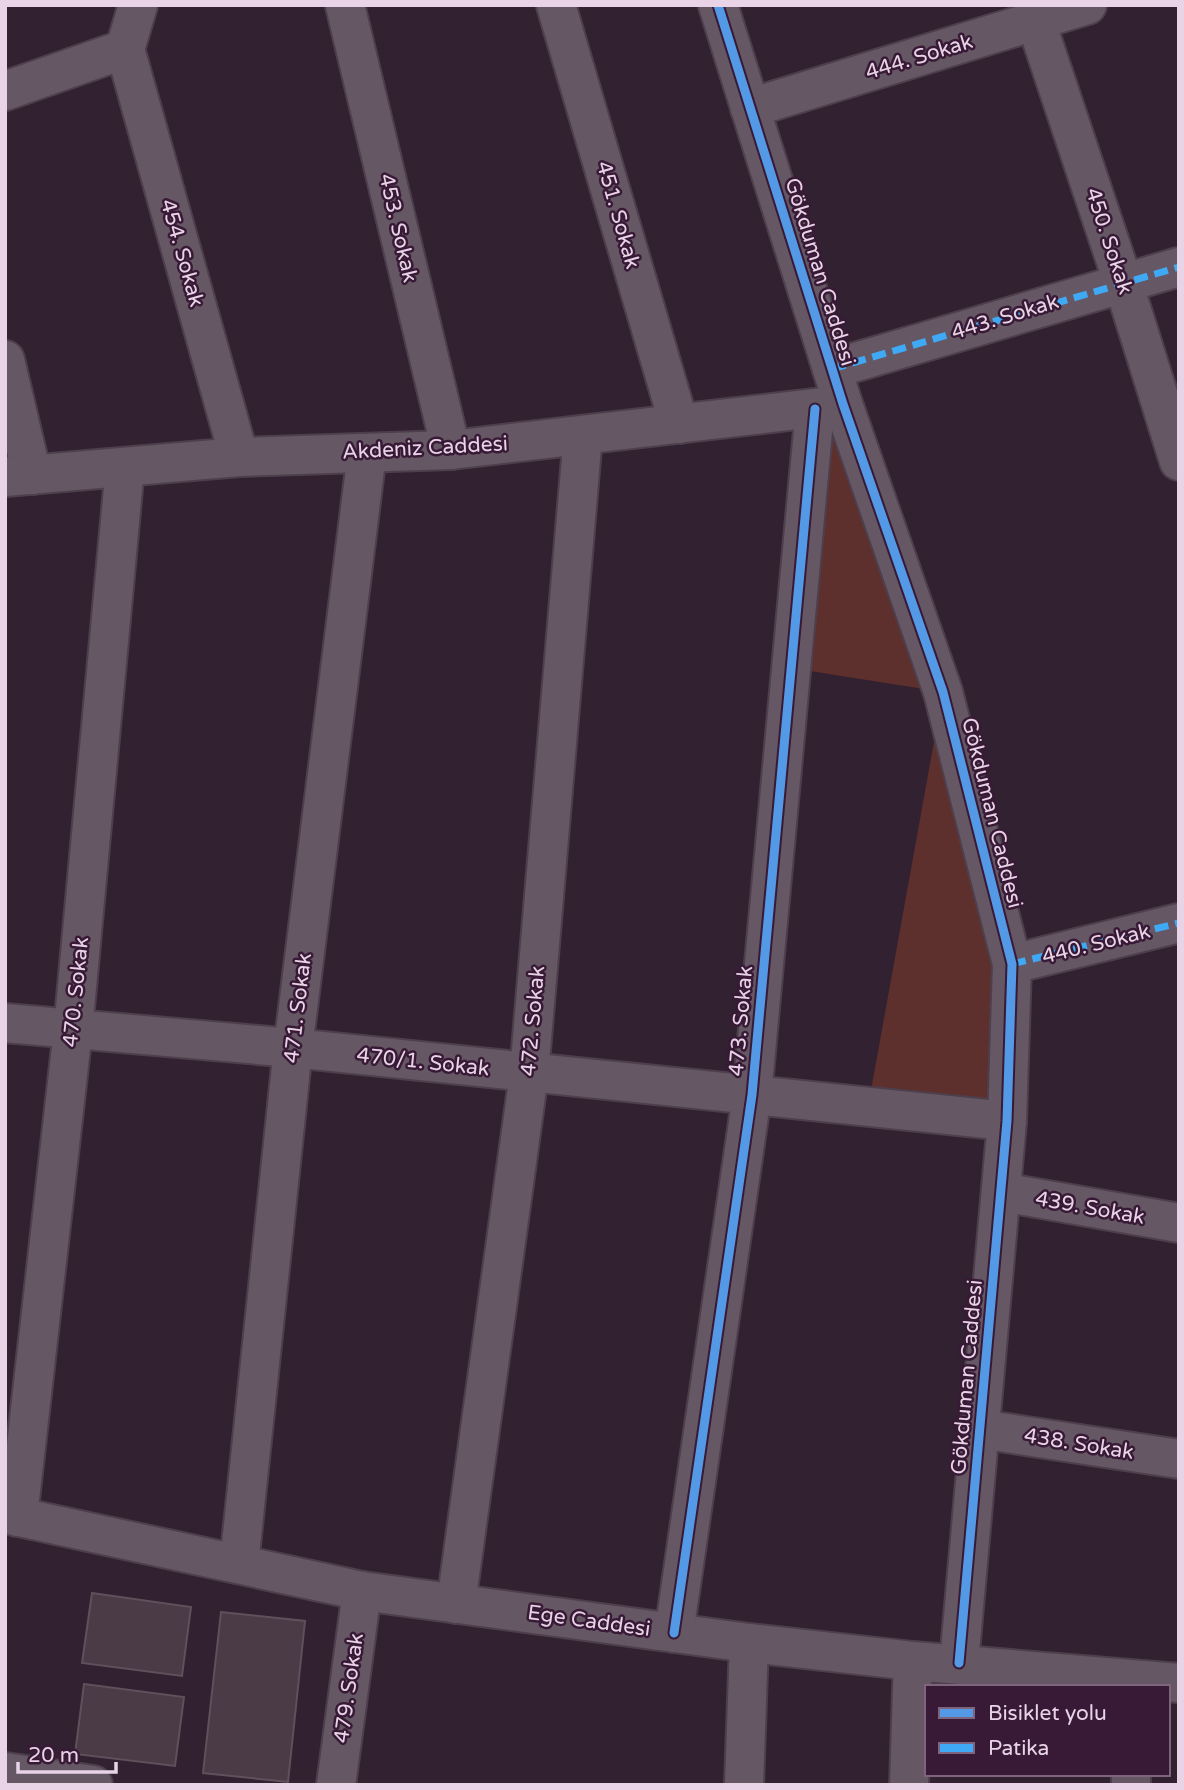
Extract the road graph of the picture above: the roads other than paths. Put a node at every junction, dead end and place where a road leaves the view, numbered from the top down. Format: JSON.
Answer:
{"nodes":[{"id":1,"x":138,"y":5,"type":"edge"},
{"id":2,"x":345,"y":5,"type":"edge"},
{"id":3,"x":556,"y":5,"type":"edge"},
{"id":4,"x":718,"y":5,"type":"edge"},
{"id":5,"x":1087,"y":5,"type":"edge"},
{"id":6,"x":1036,"y":22,"type":"junction"},
{"id":7,"x":125,"y":49,"type":"junction"},
{"id":8,"x":5,"y":91,"type":"edge"},
{"id":9,"x":750,"y":108,"type":"junction"},
{"id":10,"x":1179,"y":267,"type":"edge"},
{"id":11,"x":1124,"y":282,"type":"junction"},
{"id":12,"x":5,"y":360,"type":"edge"},
{"id":13,"x":832,"y":369,"type":"junction"},
{"id":14,"x":829,"y":407,"type":"junction"},
{"id":15,"x":679,"y":424,"type":"junction"},
{"id":16,"x":583,"y":435,"type":"junction"},
{"id":17,"x":451,"y":450,"type":"junction"},
{"id":18,"x":367,"y":453,"type":"junction"},
{"id":19,"x":239,"y":457,"type":"junction"},
{"id":20,"x":1179,"y":461,"type":"edge"},
{"id":21,"x":125,"y":467,"type":"junction"},
{"id":22,"x":19,"y":476,"type":"edge"},
{"id":23,"x":1179,"y":923,"type":"edge"},
{"id":24,"x":1012,"y":964,"type":"junction"},
{"id":25,"x":5,"y":1023,"type":"edge"},
{"id":26,"x":73,"y":1030,"type":"junction"},
{"id":27,"x":293,"y":1048,"type":"junction"},
{"id":28,"x":529,"y":1074,"type":"junction"},
{"id":29,"x":752,"y":1096,"type":"junction"},
{"id":30,"x":1007,"y":1121,"type":"junction"},
{"id":31,"x":1002,"y":1192,"type":"junction"},
{"id":32,"x":1179,"y":1223,"type":"edge"},
{"id":33,"x":980,"y":1429,"type":"junction"},
{"id":34,"x":1179,"y":1459,"type":"edge"},
{"id":35,"x":12,"y":1515,"type":"edge"},
{"id":36,"x":239,"y":1564,"type":"junction"},
{"id":37,"x":362,"y":1591,"type":"junction"},
{"id":38,"x":457,"y":1604,"type":"junction"},
{"id":39,"x":674,"y":1633,"type":"junction"},
{"id":40,"x":750,"y":1643,"type":"junction"},
{"id":41,"x":913,"y":1661,"type":"junction"},
{"id":42,"x":959,"y":1663,"type":"junction"},
{"id":43,"x":1179,"y":1682,"type":"edge"},
{"id":44,"x":1135,"y":1683,"type":"edge"},
{"id":45,"x":5,"y":1772,"type":"edge"},
{"id":46,"x":88,"y":1784,"type":"edge"},
{"id":47,"x":336,"y":1785,"type":"edge"},
{"id":48,"x":744,"y":1785,"type":"edge"},
{"id":49,"x":909,"y":1785,"type":"edge"}],
"edges":[{"from":1,"to":7,"type":"street"},
{"from":2,"to":17,"type":"street","name":"453. Sokak"},
{"from":3,"to":15,"type":"street","name":"451. Sokak"},
{"from":4,"to":9,"type":"street","name":"Gökduman Caddesi"},
{"from":5,"to":6,"type":"street","name":"444. Sokak"},
{"from":6,"to":9,"type":"street","name":"444. Sokak"},
{"from":6,"to":11,"type":"street","name":"450. Sokak"},
{"from":7,"to":8,"type":"street"},
{"from":7,"to":19,"type":"street","name":"454. Sokak"},
{"from":9,"to":13,"type":"street","name":"Gökduman Caddesi"},
{"from":10,"to":11,"type":"street","name":"443. Sokak"},
{"from":11,"to":13,"type":"street","name":"443. Sokak"},
{"from":11,"to":20,"type":"street","name":"450. Sokak"},
{"from":12,"to":22,"type":"street"},
{"from":13,"to":14,"type":"street","name":"Gökduman Caddesi"},
{"from":14,"to":15,"type":"street","name":"Akdeniz Caddesi"},
{"from":14,"to":24,"type":"street","name":"Gökduman Caddesi"},
{"from":14,"to":29,"type":"street","name":"473. Sokak"},
{"from":15,"to":16,"type":"street","name":"Akdeniz Caddesi"},
{"from":16,"to":17,"type":"street","name":"Akdeniz Caddesi"},
{"from":16,"to":28,"type":"street","name":"472. Sokak"},
{"from":17,"to":18,"type":"street","name":"Akdeniz Caddesi"},
{"from":18,"to":19,"type":"street","name":"Akdeniz Caddesi"},
{"from":18,"to":27,"type":"street","name":"471. Sokak"},
{"from":19,"to":21,"type":"street","name":"Akdeniz Caddesi"},
{"from":21,"to":22,"type":"street","name":"Akdeniz Caddesi"},
{"from":21,"to":26,"type":"street","name":"470. Sokak"},
{"from":23,"to":24,"type":"street","name":"440. Sokak"},
{"from":24,"to":30,"type":"street","name":"Gökduman Caddesi"},
{"from":25,"to":26,"type":"street","name":"470/1. Sokak"},
{"from":26,"to":27,"type":"street","name":"470/1. Sokak"},
{"from":26,"to":35,"type":"street","name":"470. Sokak"},
{"from":27,"to":28,"type":"street","name":"470/1. Sokak"},
{"from":27,"to":36,"type":"street","name":"471. Sokak"},
{"from":28,"to":29,"type":"street","name":"470/1. Sokak"},
{"from":28,"to":38,"type":"street","name":"472. Sokak"},
{"from":29,"to":30,"type":"street","name":"470/1. Sokak"},
{"from":29,"to":39,"type":"street","name":"473. Sokak"},
{"from":30,"to":31,"type":"street","name":"Gökduman Caddesi"},
{"from":31,"to":32,"type":"street","name":"439. Sokak"},
{"from":31,"to":33,"type":"street","name":"Gökduman Caddesi"},
{"from":33,"to":34,"type":"street","name":"438. Sokak"},
{"from":33,"to":42,"type":"street","name":"Gökduman Caddesi"},
{"from":35,"to":36,"type":"street","name":"Ege Caddesi"},
{"from":36,"to":37,"type":"street","name":"Ege Caddesi"},
{"from":37,"to":38,"type":"street","name":"Ege Caddesi"},
{"from":37,"to":47,"type":"street","name":"479. Sokak"},
{"from":38,"to":39,"type":"street","name":"Ege Caddesi"},
{"from":39,"to":40,"type":"street","name":"Ege Caddesi"},
{"from":40,"to":41,"type":"street","name":"Ege Caddesi"},
{"from":40,"to":48,"type":"street"},
{"from":41,"to":42,"type":"street","name":"Ege Caddesi"},
{"from":41,"to":49,"type":"street"},
{"from":42,"to":44,"type":"street","name":"Ege Caddesi"},
{"from":43,"to":44,"type":"street","name":"Ege Caddesi"},
{"from":45,"to":46,"type":"street"}]}
